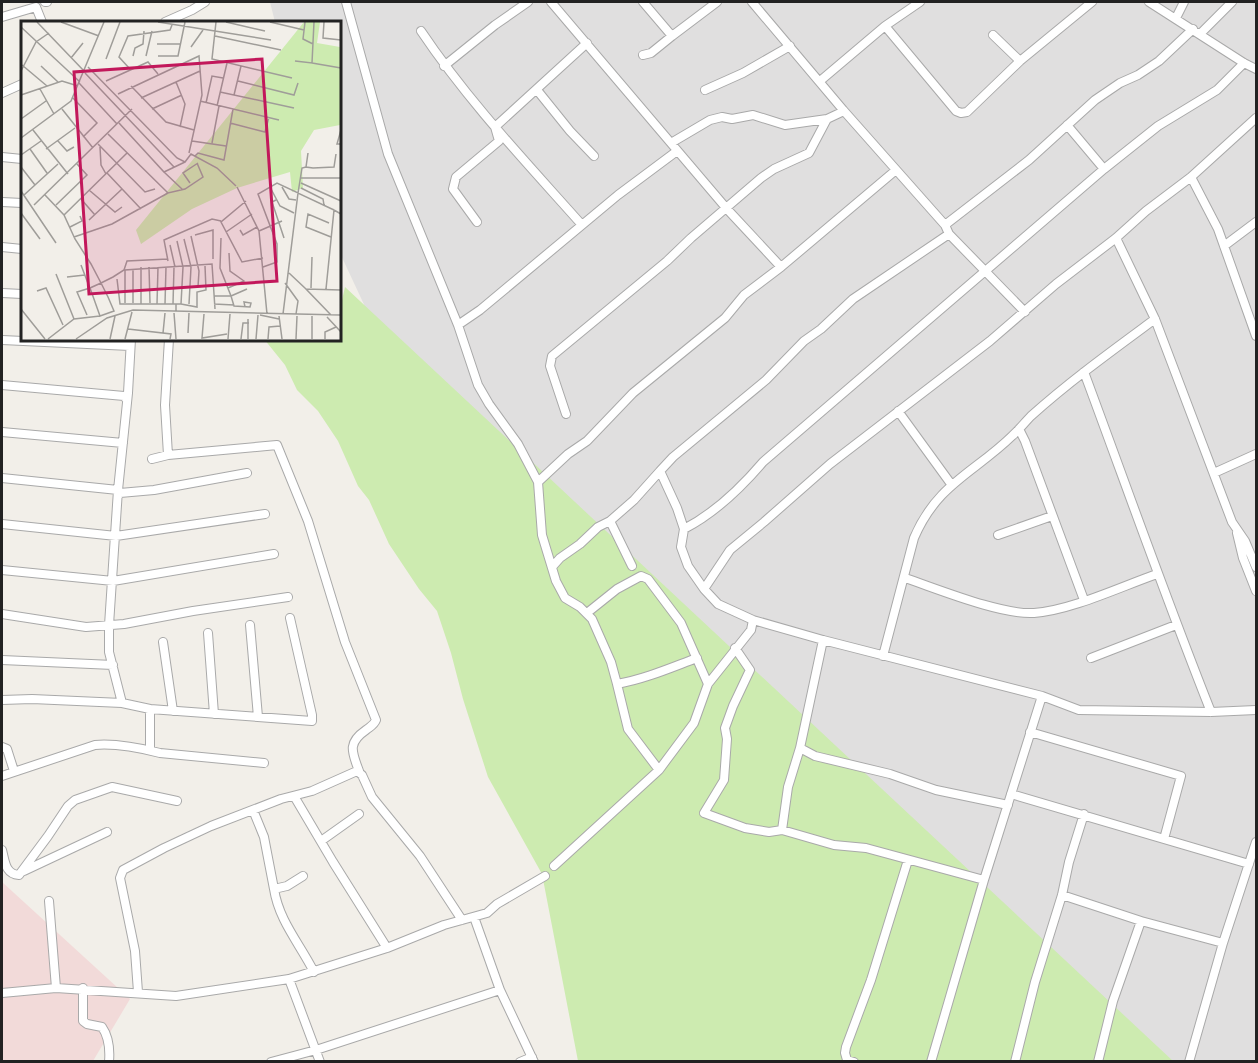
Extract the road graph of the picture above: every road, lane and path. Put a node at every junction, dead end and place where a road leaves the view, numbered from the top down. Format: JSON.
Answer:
{"nodes":[{"id":1,"x":46,"y":2,"type":"edge"},
{"id":2,"x":206,"y":2,"type":"edge"},
{"id":3,"x":346,"y":2,"type":"edge"},
{"id":4,"x":528,"y":2,"type":"edge"},
{"id":5,"x":551,"y":2,"type":"edge"},
{"id":6,"x":643,"y":2,"type":"edge"},
{"id":7,"x":717,"y":2,"type":"edge"},
{"id":8,"x":752,"y":2,"type":"edge"},
{"id":9,"x":920,"y":2,"type":"edge"},
{"id":10,"x":1092,"y":2,"type":"edge"},
{"id":11,"x":1149,"y":2,"type":"edge"},
{"id":12,"x":1184,"y":2,"type":"edge"},
{"id":13,"x":1232,"y":2,"type":"edge"},
{"id":14,"x":36,"y":7,"type":"junction"},
{"id":15,"x":2,"y":17,"type":"edge"},
{"id":16,"x":1176,"y":18,"type":"junction"},
{"id":17,"x":42,"y":21,"type":"edge"},
{"id":18,"x":169,"y":21,"type":"edge"},
{"id":19,"x":885,"y":26,"type":"junction"},
{"id":20,"x":421,"y":31,"type":"dead end"},
{"id":21,"x":1196,"y":31,"type":"junction"},
{"id":22,"x":993,"y":34,"type":"dead end"},
{"id":23,"x":672,"y":36,"type":"junction"},
{"id":24,"x":587,"y":43,"type":"junction"},
{"id":25,"x":790,"y":46,"type":"junction"},
{"id":26,"x":643,"y":55,"type":"dead end"},
{"id":27,"x":1020,"y":61,"type":"junction"},
{"id":28,"x":444,"y":66,"type":"junction"},
{"id":29,"x":1252,"y":66,"type":"edge"},
{"id":30,"x":820,"y":81,"type":"junction"},
{"id":31,"x":21,"y":84,"type":"edge"},
{"id":32,"x":537,"y":90,"type":"junction"},
{"id":33,"x":705,"y":90,"type":"dead end"},
{"id":34,"x":2,"y":93,"type":"edge"},
{"id":35,"x":844,"y":111,"type":"junction"},
{"id":36,"x":1257,"y":118,"type":"edge"},
{"id":37,"x":827,"y":119,"type":"junction"},
{"id":38,"x":1067,"y":125,"type":"junction"},
{"id":39,"x":495,"y":127,"type":"junction"},
{"id":40,"x":674,"y":147,"type":"junction"},
{"id":41,"x":594,"y":156,"type":"dead end"},
{"id":42,"x":2,"y":157,"type":"edge"},
{"id":43,"x":21,"y":159,"type":"edge"},
{"id":44,"x":896,"y":170,"type":"junction"},
{"id":45,"x":1104,"y":170,"type":"junction"},
{"id":46,"x":1191,"y":177,"type":"junction"},
{"id":47,"x":2,"y":202,"type":"edge"},
{"id":48,"x":21,"y":203,"type":"edge"},
{"id":49,"x":727,"y":209,"type":"junction"},
{"id":50,"x":477,"y":222,"type":"dead end"},
{"id":51,"x":1257,"y":222,"type":"edge"},
{"id":52,"x":582,"y":225,"type":"junction"},
{"id":53,"x":945,"y":225,"type":"junction"},
{"id":54,"x":949,"y":234,"type":"junction"},
{"id":55,"x":1116,"y":238,"type":"junction"},
{"id":56,"x":1224,"y":246,"type":"junction"},
{"id":57,"x":2,"y":247,"type":"edge"},
{"id":58,"x":21,"y":249,"type":"edge"},
{"id":59,"x":781,"y":267,"type":"junction"},
{"id":60,"x":986,"y":272,"type":"junction"},
{"id":61,"x":2,"y":293,"type":"edge"},
{"id":62,"x":21,"y":294,"type":"edge"},
{"id":63,"x":1025,"y":312,"type":"junction"},
{"id":64,"x":1253,"y":314,"type":"edge"},
{"id":65,"x":1155,"y":319,"type":"junction"},
{"id":66,"x":458,"y":326,"type":"junction"},
{"id":67,"x":1257,"y":336,"type":"edge"},
{"id":68,"x":2,"y":340,"type":"edge"},
{"id":69,"x":169,"y":340,"type":"edge"},
{"id":70,"x":131,"y":343,"type":"edge"},
{"id":71,"x":1084,"y":372,"type":"junction"},
{"id":72,"x":2,"y":385,"type":"edge"},
{"id":73,"x":128,"y":400,"type":"junction"},
{"id":74,"x":898,"y":411,"type":"junction"},
{"id":75,"x":566,"y":414,"type":"dead end"},
{"id":76,"x":1018,"y":429,"type":"junction"},
{"id":77,"x":2,"y":432,"type":"edge"},
{"id":78,"x":123,"y":443,"type":"junction"},
{"id":79,"x":1257,"y":454,"type":"edge"},
{"id":80,"x":168,"y":455,"type":"junction"},
{"id":81,"x":152,"y":459,"type":"dead end"},
{"id":82,"x":660,"y":471,"type":"junction"},
{"id":83,"x":247,"y":473,"type":"dead end"},
{"id":84,"x":1215,"y":473,"type":"junction"},
{"id":85,"x":2,"y":478,"type":"edge"},
{"id":86,"x":538,"y":482,"type":"junction"},
{"id":87,"x":951,"y":484,"type":"junction"},
{"id":88,"x":118,"y":493,"type":"junction"},
{"id":89,"x":265,"y":513,"type":"dead end"},
{"id":90,"x":1052,"y":516,"type":"junction"},
{"id":91,"x":610,"y":521,"type":"junction"},
{"id":92,"x":2,"y":524,"type":"edge"},
{"id":93,"x":684,"y":529,"type":"junction"},
{"id":94,"x":1236,"y":529,"type":"junction"},
{"id":95,"x":998,"y":535,"type":"dead end"},
{"id":96,"x":116,"y":536,"type":"junction"},
{"id":97,"x":274,"y":554,"type":"dead end"},
{"id":98,"x":632,"y":566,"type":"dead end"},
{"id":99,"x":552,"y":567,"type":"junction"},
{"id":100,"x":1257,"y":567,"type":"edge"},
{"id":101,"x":2,"y":570,"type":"edge"},
{"id":102,"x":1157,"y":574,"type":"junction"},
{"id":103,"x":904,"y":578,"type":"junction"},
{"id":104,"x":113,"y":581,"type":"junction"},
{"id":105,"x":705,"y":589,"type":"junction"},
{"id":106,"x":1257,"y":591,"type":"edge"},
{"id":107,"x":288,"y":597,"type":"dead end"},
{"id":108,"x":1083,"y":600,"type":"junction"},
{"id":109,"x":587,"y":613,"type":"junction"},
{"id":110,"x":2,"y":614,"type":"edge"},
{"id":111,"x":290,"y":618,"type":"dead end"},
{"id":112,"x":753,"y":620,"type":"junction"},
{"id":113,"x":110,"y":625,"type":"junction"},
{"id":114,"x":1176,"y":625,"type":"junction"},
{"id":115,"x":250,"y":626,"type":"dead end"},
{"id":116,"x":208,"y":633,"type":"dead end"},
{"id":117,"x":823,"y":640,"type":"junction"},
{"id":118,"x":163,"y":642,"type":"dead end"},
{"id":119,"x":735,"y":648,"type":"junction"},
{"id":120,"x":883,"y":656,"type":"junction"},
{"id":121,"x":697,"y":658,"type":"junction"},
{"id":122,"x":1091,"y":658,"type":"dead end"},
{"id":123,"x":2,"y":660,"type":"edge"},
{"id":124,"x":113,"y":665,"type":"junction"},
{"id":125,"x":617,"y":684,"type":"junction"},
{"id":126,"x":708,"y":684,"type":"junction"},
{"id":127,"x":1042,"y":696,"type":"junction"},
{"id":128,"x":2,"y":700,"type":"edge"},
{"id":129,"x":122,"y":703,"type":"junction"},
{"id":130,"x":150,"y":709,"type":"junction"},
{"id":131,"x":1257,"y":710,"type":"edge"},
{"id":132,"x":173,"y":711,"type":"junction"},
{"id":133,"x":1211,"y":712,"type":"junction"},
{"id":134,"x":214,"y":714,"type":"junction"},
{"id":135,"x":258,"y":717,"type":"junction"},
{"id":136,"x":1030,"y":732,"type":"junction"},
{"id":137,"x":2,"y":747,"type":"edge"},
{"id":138,"x":800,"y":748,"type":"junction"},
{"id":139,"x":150,"y":750,"type":"junction"},
{"id":140,"x":264,"y":763,"type":"dead end"},
{"id":141,"x":659,"y":770,"type":"junction"},
{"id":142,"x":14,"y":771,"type":"junction"},
{"id":143,"x":359,"y":771,"type":"junction"},
{"id":144,"x":2,"y":776,"type":"edge"},
{"id":145,"x":1011,"y":794,"type":"junction"},
{"id":146,"x":294,"y":796,"type":"junction"},
{"id":147,"x":177,"y":801,"type":"dead end"},
{"id":148,"x":1008,"y":805,"type":"junction"},
{"id":149,"x":253,"y":810,"type":"junction"},
{"id":150,"x":359,"y":814,"type":"dead end"},
{"id":151,"x":1084,"y":814,"type":"junction"},
{"id":152,"x":782,"y":830,"type":"junction"},
{"id":153,"x":106,"y":832,"type":"dead end"},
{"id":154,"x":1164,"y":839,"type":"junction"},
{"id":155,"x":321,"y":841,"type":"junction"},
{"id":156,"x":1257,"y":842,"type":"edge"},
{"id":157,"x":2,"y":850,"type":"edge"},
{"id":158,"x":908,"y":860,"type":"junction"},
{"id":159,"x":1249,"y":864,"type":"junction"},
{"id":160,"x":554,"y":866,"type":"dead end"},
{"id":161,"x":19,"y":875,"type":"junction"},
{"id":162,"x":303,"y":876,"type":"dead end"},
{"id":163,"x":545,"y":876,"type":"dead end"},
{"id":164,"x":984,"y":880,"type":"junction"},
{"id":165,"x":274,"y":889,"type":"junction"},
{"id":166,"x":1062,"y":895,"type":"junction"},
{"id":167,"x":49,"y":901,"type":"dead end"},
{"id":168,"x":474,"y":917,"type":"junction"},
{"id":169,"x":462,"y":920,"type":"junction"},
{"id":170,"x":1141,"y":921,"type":"junction"},
{"id":171,"x":1223,"y":943,"type":"junction"},
{"id":172,"x":387,"y":948,"type":"junction"},
{"id":173,"x":314,"y":972,"type":"junction"},
{"id":174,"x":289,"y":979,"type":"junction"},
{"id":175,"x":56,"y":988,"type":"junction"},
{"id":176,"x":83,"y":988,"type":"junction"},
{"id":177,"x":500,"y":990,"type":"junction"},
{"id":178,"x":138,"y":992,"type":"junction"},
{"id":179,"x":2,"y":993,"type":"edge"},
{"id":180,"x":316,"y":1050,"type":"junction"},
{"id":181,"x":533,"y":1059,"type":"edge"},
{"id":182,"x":109,"y":1062,"type":"edge"},
{"id":183,"x":271,"y":1062,"type":"edge"},
{"id":184,"x":320,"y":1062,"type":"edge"},
{"id":185,"x":520,"y":1062,"type":"edge"},
{"id":186,"x":854,"y":1062,"type":"edge"},
{"id":187,"x":931,"y":1062,"type":"edge"},
{"id":188,"x":1015,"y":1062,"type":"edge"},
{"id":189,"x":1098,"y":1062,"type":"edge"},
{"id":190,"x":1189,"y":1062,"type":"edge"}],
"edges":[{"from":1,"to":14,"type":"street"},
{"from":2,"to":18,"type":"street"},
{"from":3,"to":66,"type":"street"},
{"from":4,"to":28,"type":"street"},
{"from":5,"to":24,"type":"street"},
{"from":6,"to":23,"type":"street"},
{"from":7,"to":23,"type":"street"},
{"from":8,"to":25,"type":"street"},
{"from":9,"to":19,"type":"street"},
{"from":10,"to":27,"type":"street"},
{"from":11,"to":16,"type":"street"},
{"from":12,"to":16,"type":"street"},
{"from":13,"to":21,"type":"street"},
{"from":14,"to":15,"type":"street"},
{"from":14,"to":17,"type":"street"},
{"from":16,"to":21,"type":"street"},
{"from":19,"to":27,"type":"street"},
{"from":19,"to":30,"type":"street"},
{"from":20,"to":28,"type":"street"},
{"from":21,"to":29,"type":"street"},
{"from":21,"to":38,"type":"street"},
{"from":22,"to":27,"type":"street"},
{"from":23,"to":26,"type":"street"},
{"from":24,"to":32,"type":"street"},
{"from":24,"to":40,"type":"street"},
{"from":25,"to":30,"type":"street"},
{"from":25,"to":33,"type":"street"},
{"from":28,"to":39,"type":"street"},
{"from":29,"to":45,"type":"street"},
{"from":30,"to":35,"type":"street"},
{"from":31,"to":34,"type":"street"},
{"from":32,"to":39,"type":"street"},
{"from":32,"to":41,"type":"street"},
{"from":35,"to":37,"type":"street"},
{"from":35,"to":44,"type":"street"},
{"from":36,"to":46,"type":"street"},
{"from":37,"to":40,"type":"street"},
{"from":37,"to":49,"type":"street"},
{"from":38,"to":45,"type":"street"},
{"from":38,"to":53,"type":"street"},
{"from":39,"to":50,"type":"street"},
{"from":39,"to":52,"type":"street"},
{"from":40,"to":49,"type":"street"},
{"from":40,"to":52,"type":"street"},
{"from":42,"to":43,"type":"street"},
{"from":44,"to":53,"type":"street"},
{"from":44,"to":59,"type":"street"},
{"from":45,"to":60,"type":"street"},
{"from":46,"to":55,"type":"street"},
{"from":46,"to":56,"type":"street"},
{"from":47,"to":48,"type":"street"},
{"from":49,"to":59,"type":"street"},
{"from":49,"to":75,"type":"street"},
{"from":51,"to":56,"type":"street"},
{"from":52,"to":66,"type":"street"},
{"from":53,"to":54,"type":"street"},
{"from":54,"to":60,"type":"street"},
{"from":54,"to":82,"type":"street"},
{"from":55,"to":63,"type":"street"},
{"from":55,"to":65,"type":"street"},
{"from":56,"to":64,"type":"street"},
{"from":57,"to":58,"type":"street"},
{"from":59,"to":86,"type":"street"},
{"from":60,"to":63,"type":"street"},
{"from":60,"to":93,"type":"street"},
{"from":61,"to":62,"type":"street"},
{"from":63,"to":74,"type":"street"},
{"from":64,"to":67,"type":"street"},
{"from":65,"to":71,"type":"street"},
{"from":65,"to":84,"type":"street"},
{"from":66,"to":86,"type":"street"},
{"from":68,"to":70,"type":"street"},
{"from":69,"to":80,"type":"street"},
{"from":70,"to":73,"type":"street"},
{"from":71,"to":76,"type":"street"},
{"from":71,"to":102,"type":"street"},
{"from":72,"to":73,"type":"street"},
{"from":73,"to":78,"type":"street"},
{"from":74,"to":87,"type":"street"},
{"from":74,"to":105,"type":"street"},
{"from":76,"to":87,"type":"street"},
{"from":76,"to":90,"type":"street"},
{"from":77,"to":78,"type":"street"},
{"from":78,"to":88,"type":"street"},
{"from":79,"to":84,"type":"street"},
{"from":80,"to":81,"type":"street"},
{"from":80,"to":143,"type":"street"},
{"from":82,"to":91,"type":"street"},
{"from":82,"to":93,"type":"street"},
{"from":83,"to":88,"type":"street"},
{"from":84,"to":94,"type":"street"},
{"from":85,"to":88,"type":"street"},
{"from":86,"to":99,"type":"street"},
{"from":87,"to":103,"type":"street"},
{"from":88,"to":96,"type":"street"},
{"from":89,"to":96,"type":"street"},
{"from":90,"to":95,"type":"street"},
{"from":90,"to":108,"type":"street"},
{"from":91,"to":98,"type":"street"},
{"from":91,"to":99,"type":"street"},
{"from":92,"to":96,"type":"street"},
{"from":93,"to":105,"type":"street"},
{"from":94,"to":100,"type":"street"},
{"from":94,"to":106,"type":"street"},
{"from":96,"to":104,"type":"street"},
{"from":97,"to":104,"type":"street"},
{"from":99,"to":109,"type":"street"},
{"from":101,"to":104,"type":"street"},
{"from":102,"to":108,"type":"street"},
{"from":102,"to":114,"type":"street"},
{"from":103,"to":108,"type":"street"},
{"from":103,"to":120,"type":"street"},
{"from":104,"to":113,"type":"street"},
{"from":105,"to":112,"type":"street"},
{"from":107,"to":113,"type":"street"},
{"from":109,"to":121,"type":"street"},
{"from":109,"to":125,"type":"street"},
{"from":110,"to":113,"type":"street"},
{"from":111,"to":135,"type":"street"},
{"from":112,"to":117,"type":"street"},
{"from":112,"to":119,"type":"street"},
{"from":113,"to":124,"type":"street"},
{"from":114,"to":122,"type":"street"},
{"from":114,"to":133,"type":"street"},
{"from":115,"to":135,"type":"street"},
{"from":116,"to":134,"type":"street"},
{"from":117,"to":120,"type":"street"},
{"from":117,"to":138,"type":"street"},
{"from":118,"to":132,"type":"street"},
{"from":119,"to":126,"type":"street"},
{"from":119,"to":152,"type":"street"},
{"from":120,"to":127,"type":"street"},
{"from":121,"to":125,"type":"street"},
{"from":121,"to":126,"type":"street"},
{"from":123,"to":124,"type":"street"},
{"from":124,"to":129,"type":"street"},
{"from":125,"to":141,"type":"street"},
{"from":126,"to":141,"type":"street"},
{"from":127,"to":133,"type":"street"},
{"from":127,"to":136,"type":"street"},
{"from":128,"to":129,"type":"street"},
{"from":129,"to":130,"type":"street"},
{"from":130,"to":132,"type":"street"},
{"from":130,"to":139,"type":"street"},
{"from":131,"to":133,"type":"street"},
{"from":132,"to":134,"type":"street"},
{"from":134,"to":135,"type":"street"},
{"from":136,"to":145,"type":"street"},
{"from":136,"to":154,"type":"street"},
{"from":137,"to":142,"type":"street"},
{"from":138,"to":148,"type":"street"},
{"from":138,"to":152,"type":"street"},
{"from":139,"to":140,"type":"street"},
{"from":139,"to":142,"type":"street"},
{"from":141,"to":160,"type":"street"},
{"from":142,"to":144,"type":"street"},
{"from":143,"to":146,"type":"street"},
{"from":143,"to":169,"type":"street"},
{"from":145,"to":148,"type":"street"},
{"from":145,"to":151,"type":"street"},
{"from":146,"to":149,"type":"street"},
{"from":146,"to":155,"type":"street"},
{"from":147,"to":161,"type":"street"},
{"from":148,"to":164,"type":"street"},
{"from":149,"to":165,"type":"street"},
{"from":149,"to":178,"type":"street"},
{"from":150,"to":155,"type":"street"},
{"from":151,"to":154,"type":"street"},
{"from":151,"to":166,"type":"street"},
{"from":152,"to":158,"type":"street"},
{"from":153,"to":161,"type":"street"},
{"from":154,"to":159,"type":"street"},
{"from":155,"to":172,"type":"street"},
{"from":156,"to":159,"type":"street"},
{"from":157,"to":161,"type":"street"},
{"from":158,"to":164,"type":"street"},
{"from":158,"to":186,"type":"street"},
{"from":159,"to":171,"type":"street"},
{"from":162,"to":165,"type":"street"},
{"from":163,"to":168,"type":"street"},
{"from":164,"to":187,"type":"street"},
{"from":165,"to":173,"type":"street"},
{"from":166,"to":170,"type":"street"},
{"from":166,"to":188,"type":"street"},
{"from":167,"to":175,"type":"street"},
{"from":168,"to":169,"type":"street"},
{"from":168,"to":177,"type":"street"},
{"from":169,"to":172,"type":"street"},
{"from":170,"to":171,"type":"street"},
{"from":170,"to":189,"type":"street"},
{"from":171,"to":190,"type":"street"},
{"from":172,"to":173,"type":"street"},
{"from":173,"to":174,"type":"street"},
{"from":174,"to":178,"type":"street"},
{"from":174,"to":180,"type":"street"},
{"from":175,"to":176,"type":"street"},
{"from":175,"to":179,"type":"street"},
{"from":176,"to":178,"type":"street"},
{"from":176,"to":182,"type":"street"},
{"from":177,"to":180,"type":"street"},
{"from":177,"to":181,"type":"street"},
{"from":180,"to":183,"type":"street"},
{"from":180,"to":184,"type":"street"},
{"from":181,"to":185,"type":"street"}]}
